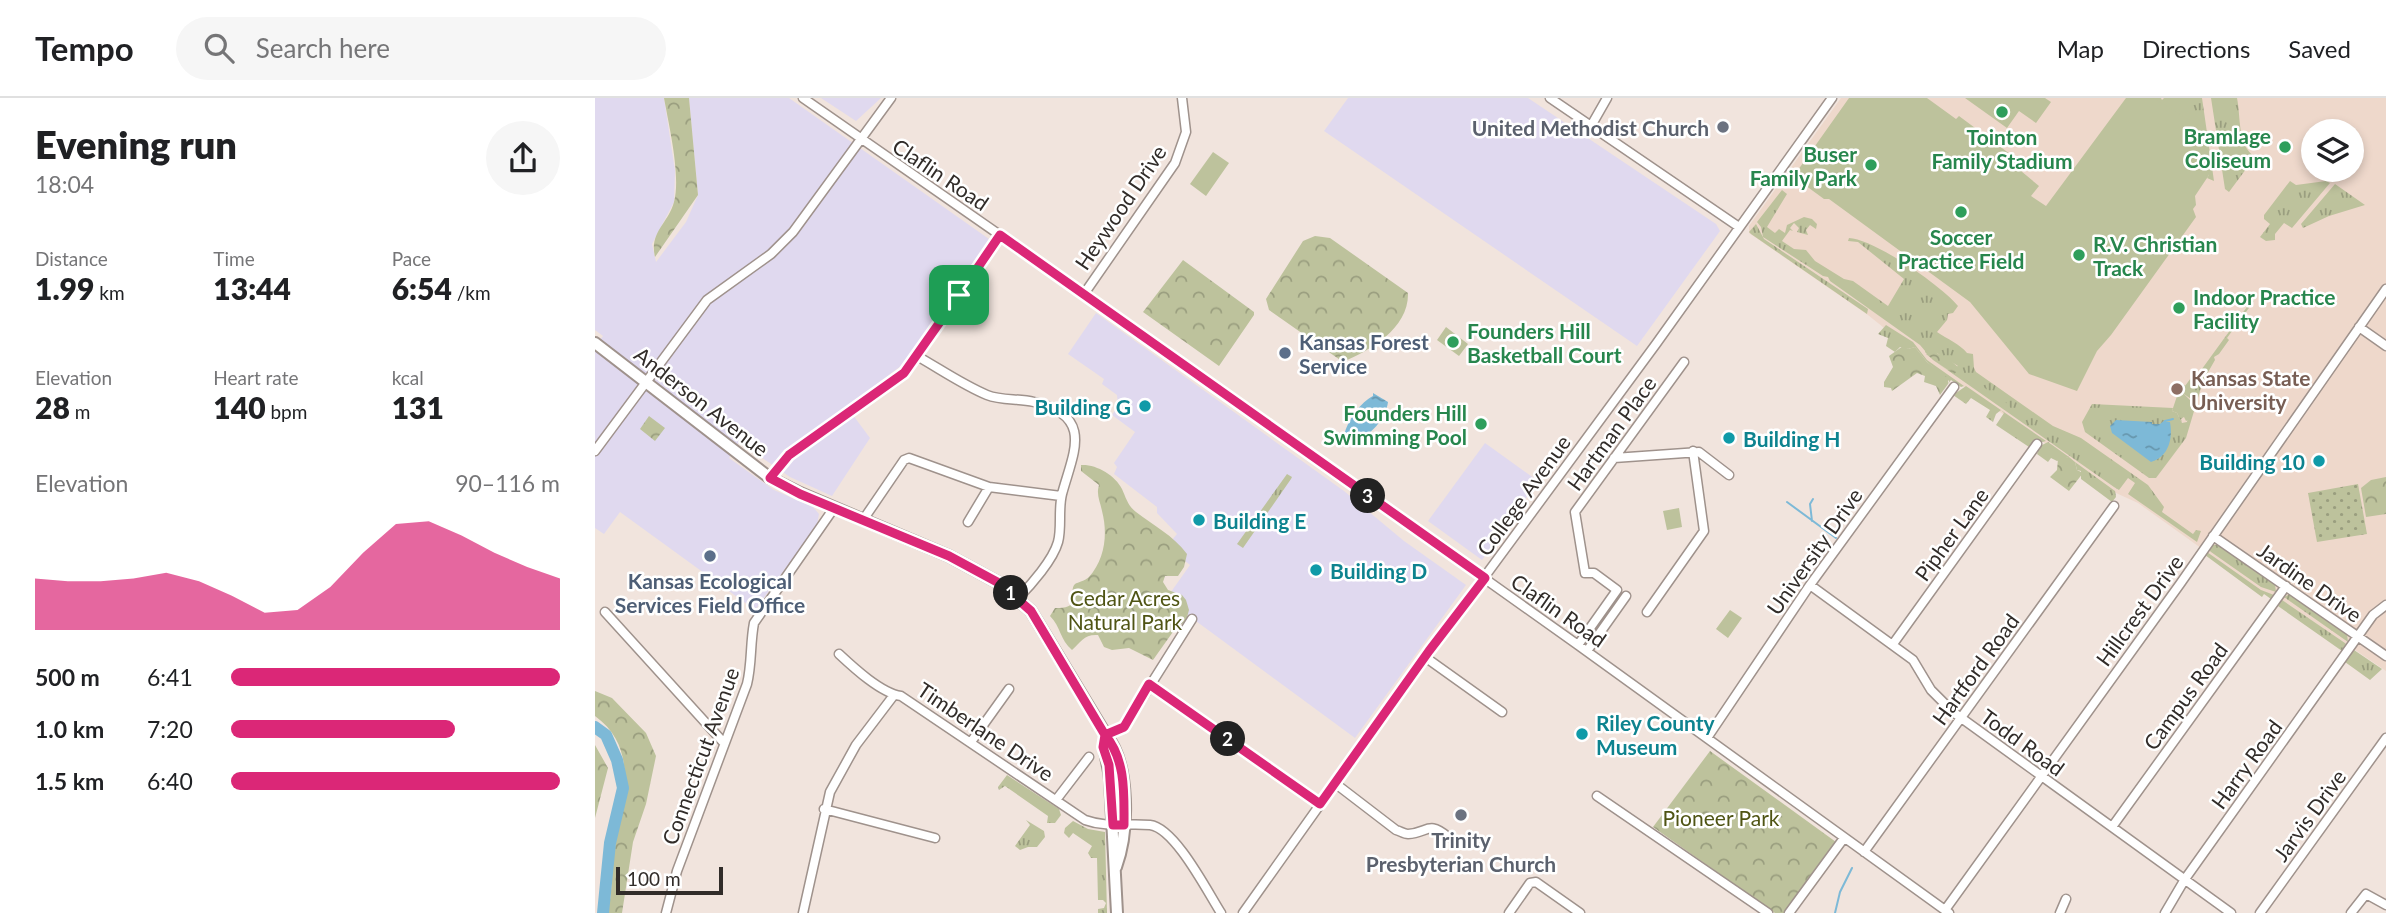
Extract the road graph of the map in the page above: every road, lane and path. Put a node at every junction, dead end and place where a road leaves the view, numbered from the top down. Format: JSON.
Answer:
{"nodes":[{"id":1,"x":803,"y":98,"type":"edge"},
{"id":2,"x":891,"y":98,"type":"edge"},
{"id":3,"x":1182,"y":98,"type":"edge"},
{"id":4,"x":1550,"y":98,"type":"edge"},
{"id":5,"x":1607,"y":98,"type":"edge"},
{"id":6,"x":1832,"y":98,"type":"edge"},
{"id":7,"x":1591,"y":125,"type":"junction"},
{"id":8,"x":860,"y":139,"type":"junction"},
{"id":9,"x":1739,"y":227,"type":"junction"},
{"id":10,"x":1000,"y":235,"type":"junction"},
{"id":11,"x":2386,"y":289,"type":"edge"},
{"id":12,"x":1084,"y":294,"type":"junction"},
{"id":13,"x":2359,"y":327,"type":"junction"},
{"id":14,"x":595,"y":344,"type":"edge"},
{"id":15,"x":2386,"y":346,"type":"edge"},
{"id":16,"x":917,"y":356,"type":"junction"},
{"id":17,"x":1684,"y":362,"type":"dead end"},
{"id":18,"x":647,"y":382,"type":"junction"},
{"id":19,"x":1954,"y":387,"type":"dead end"},
{"id":20,"x":2037,"y":444,"type":"dead end"},
{"id":21,"x":595,"y":451,"type":"edge"},
{"id":22,"x":1693,"y":451,"type":"junction"},
{"id":23,"x":1614,"y":458,"type":"junction"},
{"id":24,"x":1729,"y":475,"type":"dead end"},
{"id":25,"x":770,"y":478,"type":"junction"},
{"id":26,"x":989,"y":487,"type":"junction"},
{"id":27,"x":1061,"y":496,"type":"junction"},
{"id":28,"x":2114,"y":506,"type":"dead end"},
{"id":29,"x":834,"y":508,"type":"junction"},
{"id":30,"x":863,"y":520,"type":"junction"},
{"id":31,"x":968,"y":522,"type":"dead end"},
{"id":32,"x":2213,"y":536,"type":"junction"},
{"id":33,"x":1485,"y":578,"type":"junction"},
{"id":34,"x":1809,"y":585,"type":"junction"},
{"id":35,"x":2286,"y":586,"type":"junction"},
{"id":36,"x":1626,"y":596,"type":"dead end"},
{"id":37,"x":1018,"y":598,"type":"junction"},
{"id":38,"x":2386,"y":604,"type":"edge"},
{"id":39,"x":605,"y":612,"type":"dead end"},
{"id":40,"x":1647,"y":612,"type":"dead end"},
{"id":41,"x":1192,"y":619,"type":"dead end"},
{"id":42,"x":2358,"y":636,"type":"junction"},
{"id":43,"x":1579,"y":645,"type":"junction"},
{"id":44,"x":1893,"y":645,"type":"junction"},
{"id":45,"x":1587,"y":651,"type":"junction"},
{"id":46,"x":839,"y":654,"type":"dead end"},
{"id":47,"x":2386,"y":656,"type":"edge"},
{"id":48,"x":1425,"y":657,"type":"junction"},
{"id":49,"x":1149,"y":684,"type":"junction"},
{"id":50,"x":1009,"y":689,"type":"dead end"},
{"id":51,"x":894,"y":695,"type":"junction"},
{"id":52,"x":1502,"y":712,"type":"dead end"},
{"id":53,"x":1960,"y":718,"type":"junction"},
{"id":54,"x":1105,"y":735,"type":"junction"},
{"id":55,"x":1707,"y":738,"type":"junction"},
{"id":56,"x":2386,"y":738,"type":"edge"},
{"id":57,"x":971,"y":742,"type":"junction"},
{"id":58,"x":724,"y":743,"type":"junction"},
{"id":59,"x":1089,"y":757,"type":"dead end"},
{"id":60,"x":2041,"y":776,"type":"junction"},
{"id":61,"x":1336,"y":784,"type":"junction"},
{"id":62,"x":1597,"y":796,"type":"dead end"},
{"id":63,"x":1056,"y":800,"type":"junction"},
{"id":64,"x":1320,"y":804,"type":"junction"},
{"id":65,"x":824,"y":809,"type":"junction"},
{"id":66,"x":1118,"y":825,"type":"junction"},
{"id":67,"x":2112,"y":827,"type":"junction"},
{"id":68,"x":1448,"y":836,"type":"dead end"},
{"id":69,"x":935,"y":838,"type":"dead end"},
{"id":70,"x":1844,"y":838,"type":"junction"},
{"id":71,"x":1864,"y":852,"type":"junction"},
{"id":72,"x":2185,"y":879,"type":"junction"},
{"id":73,"x":2066,"y":899,"type":"dead end"},
{"id":74,"x":2386,"y":905,"type":"edge"},
{"id":75,"x":1947,"y":912,"type":"edge"},
{"id":76,"x":666,"y":913,"type":"edge"},
{"id":77,"x":803,"y":913,"type":"edge"},
{"id":78,"x":1117,"y":913,"type":"edge"},
{"id":79,"x":1221,"y":913,"type":"edge"},
{"id":80,"x":1243,"y":913,"type":"edge"},
{"id":81,"x":1509,"y":913,"type":"edge"},
{"id":82,"x":1580,"y":913,"type":"edge"},
{"id":83,"x":1768,"y":913,"type":"edge"},
{"id":84,"x":1789,"y":913,"type":"edge"},
{"id":85,"x":2060,"y":913,"type":"edge"},
{"id":86,"x":2165,"y":913,"type":"edge"},
{"id":87,"x":2231,"y":913,"type":"edge"},
{"id":88,"x":2260,"y":913,"type":"edge"},
{"id":89,"x":2351,"y":913,"type":"edge"}],
"edges":[{"from":1,"to":8,"type":"street","name":"Claflin Road"},
{"from":2,"to":8,"type":"street"},
{"from":3,"to":12,"type":"street","name":"Heywood Drive"},
{"from":4,"to":7,"type":"street"},
{"from":5,"to":7,"type":"street"},
{"from":6,"to":9,"type":"street","name":"College Avenue"},
{"from":7,"to":9,"type":"street"},
{"from":8,"to":10,"type":"street","name":"Claflin Road"},
{"from":8,"to":18,"type":"street"},
{"from":9,"to":33,"type":"street","name":"College Avenue"},
{"from":10,"to":12,"type":"street","name":"Claflin Road"},
{"from":10,"to":16,"type":"street"},
{"from":11,"to":13,"type":"street","name":"Hillcrest Drive"},
{"from":12,"to":33,"type":"street","name":"Claflin Road"},
{"from":13,"to":15,"type":"street"},
{"from":13,"to":32,"type":"street","name":"Hillcrest Drive"},
{"from":14,"to":18,"type":"main road","name":"Anderson Avenue"},
{"from":16,"to":25,"type":"street"},
{"from":16,"to":27,"type":"street"},
{"from":17,"to":23,"type":"street","name":"Hartman Place"},
{"from":18,"to":21,"type":"street"},
{"from":18,"to":25,"type":"main road","name":"Anderson Avenue"},
{"from":19,"to":34,"type":"street","name":"University Drive"},
{"from":20,"to":44,"type":"street","name":"Pipher Lane"},
{"from":22,"to":23,"type":"street"},
{"from":22,"to":24,"type":"street"},
{"from":22,"to":40,"type":"street"},
{"from":23,"to":43,"type":"street","name":"Hartman Place"},
{"from":25,"to":29,"type":"main road","name":"Anderson Avenue"},
{"from":26,"to":27,"type":"street"},
{"from":26,"to":30,"type":"street"},
{"from":26,"to":31,"type":"street"},
{"from":27,"to":37,"type":"street"},
{"from":28,"to":53,"type":"street","name":"Hartford Road"},
{"from":29,"to":30,"type":"main road","name":"Anderson Avenue"},
{"from":29,"to":58,"type":"street","name":"Connecticut Avenue"},
{"from":30,"to":37,"type":"main road","name":"Anderson Avenue"},
{"from":32,"to":35,"type":"street","name":"Jardine Drive"},
{"from":32,"to":60,"type":"street","name":"Hillcrest Drive"},
{"from":33,"to":43,"type":"street","name":"Claflin Road"},
{"from":33,"to":48,"type":"street","name":"College Avenue"},
{"from":34,"to":44,"type":"street","name":"Todd Road"},
{"from":34,"to":55,"type":"street","name":"University Drive"},
{"from":35,"to":42,"type":"street","name":"Jardine Drive"},
{"from":35,"to":67,"type":"street","name":"Campus Road"},
{"from":36,"to":45,"type":"street"},
{"from":37,"to":54,"type":"main road","name":"Anderson Avenue"},
{"from":38,"to":42,"type":"street","name":"Harry Road"},
{"from":39,"to":58,"type":"street"},
{"from":41,"to":49,"type":"street"},
{"from":42,"to":47,"type":"street","name":"Jardine Drive"},
{"from":42,"to":72,"type":"street","name":"Harry Road"},
{"from":43,"to":45,"type":"street","name":"Claflin Road"},
{"from":44,"to":53,"type":"street","name":"Todd Road"},
{"from":45,"to":55,"type":"street","name":"Claflin Road"},
{"from":46,"to":51,"type":"street","name":"Timberlane Drive"},
{"from":48,"to":52,"type":"street"},
{"from":48,"to":61,"type":"street","name":"College Avenue"},
{"from":49,"to":54,"type":"street"},
{"from":49,"to":64,"type":"street"},
{"from":50,"to":57,"type":"street"},
{"from":51,"to":57,"type":"street","name":"Timberlane Drive"},
{"from":51,"to":65,"type":"street"},
{"from":53,"to":60,"type":"street","name":"Todd Road"},
{"from":53,"to":71,"type":"street","name":"Hartford Road"},
{"from":54,"to":66,"type":"main road","name":"Anderson Avenue"},
{"from":55,"to":70,"type":"street","name":"Claflin Road"},
{"from":56,"to":88,"type":"street","name":"Jarvis Drive"},
{"from":57,"to":63,"type":"street","name":"Timberlane Drive"},
{"from":58,"to":76,"type":"street","name":"Connecticut Avenue"},
{"from":59,"to":63,"type":"street"},
{"from":60,"to":67,"type":"street","name":"Todd Road"},
{"from":60,"to":75,"type":"street","name":"Hillcrest Drive"},
{"from":61,"to":64,"type":"street","name":"College Avenue"},
{"from":61,"to":68,"type":"street"},
{"from":62,"to":83,"type":"street"},
{"from":63,"to":66,"type":"street","name":"Timberlane Drive"},
{"from":64,"to":80,"type":"street","name":"College Avenue"},
{"from":65,"to":69,"type":"street"},
{"from":65,"to":77,"type":"street"},
{"from":66,"to":78,"type":"main road","name":"Anderson Avenue"},
{"from":66,"to":79,"type":"street","name":"Timberlane Drive"},
{"from":67,"to":72,"type":"street","name":"Todd Road"},
{"from":70,"to":71,"type":"street","name":"Claflin Road"},
{"from":70,"to":84,"type":"street"},
{"from":71,"to":75,"type":"street","name":"Claflin Road"},
{"from":72,"to":86,"type":"street","name":"Harry Road"},
{"from":72,"to":87,"type":"street","name":"Todd Road"},
{"from":73,"to":85,"type":"street"},
{"from":74,"to":89,"type":"street"},
{"from":81,"to":82,"type":"street"}]}
